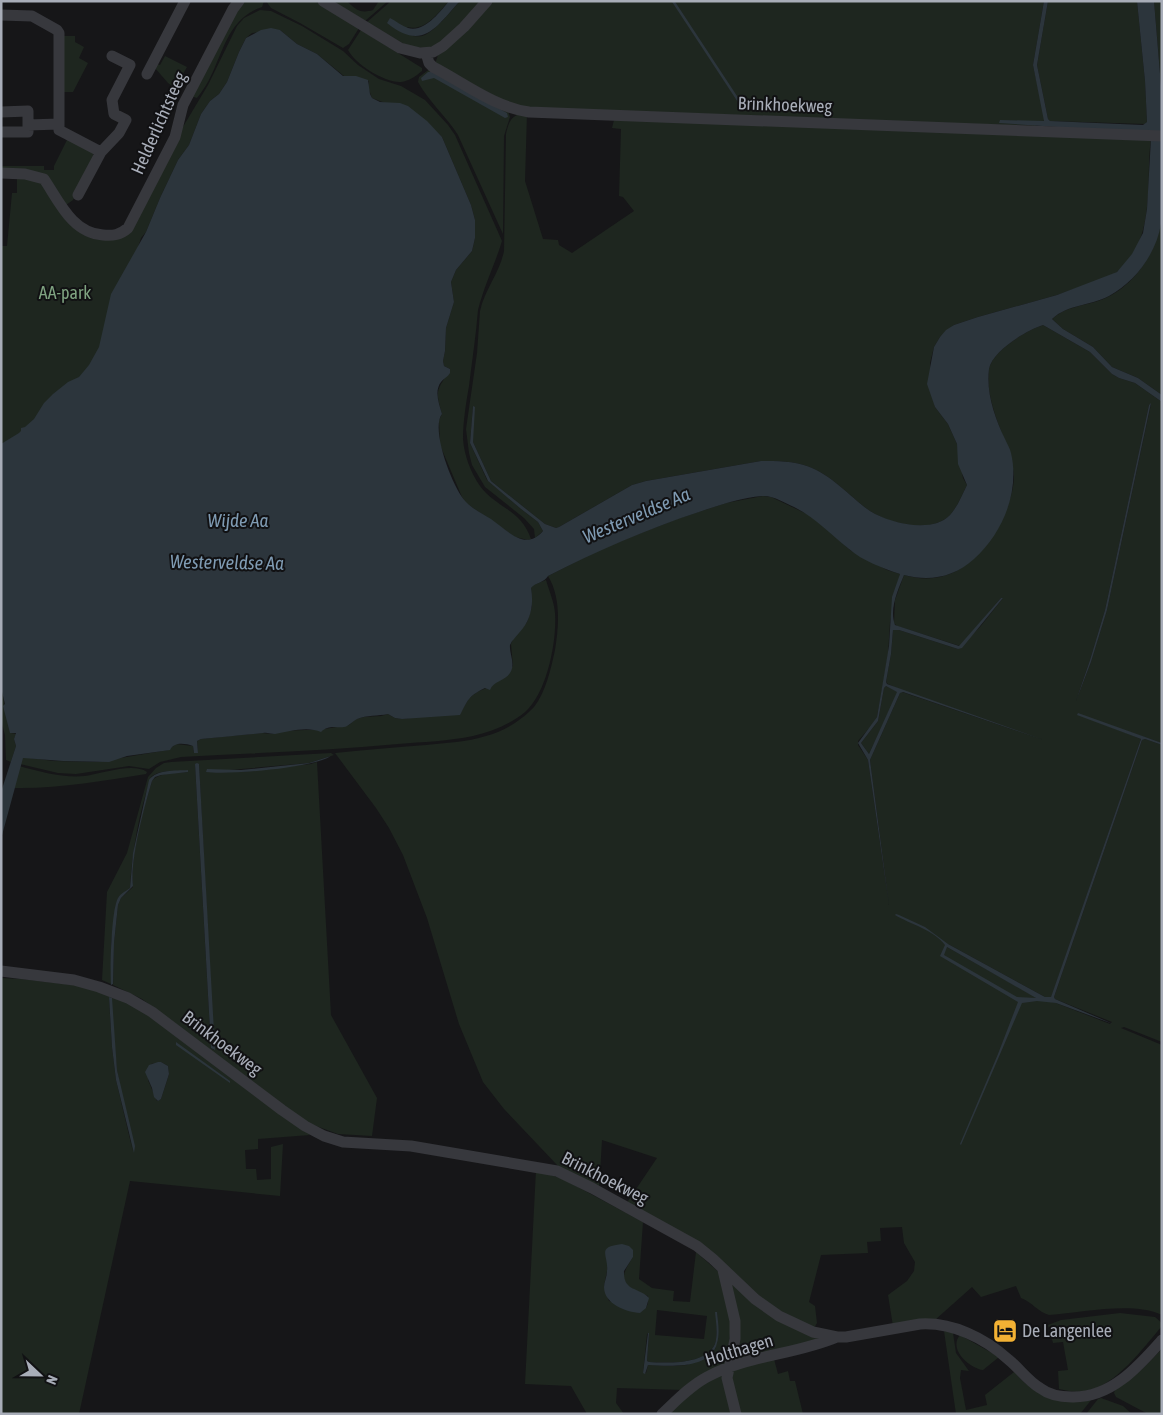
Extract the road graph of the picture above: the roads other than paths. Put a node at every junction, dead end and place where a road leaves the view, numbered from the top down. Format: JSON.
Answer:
{"nodes":[{"id":1,"x":185,"y":1,"type":"edge"},
{"id":2,"x":239,"y":1,"type":"edge"},
{"id":3,"x":323,"y":1,"type":"edge"},
{"id":4,"x":487,"y":1,"type":"edge"},
{"id":5,"x":1,"y":15,"type":"edge"},
{"id":6,"x":426,"y":53,"type":"junction"},
{"id":7,"x":112,"y":56,"type":"dead end"},
{"id":8,"x":147,"y":74,"type":"dead end"},
{"id":9,"x":1,"y":112,"type":"edge"},
{"id":10,"x":59,"y":124,"type":"junction"},
{"id":11,"x":28,"y":125,"type":"junction"},
{"id":12,"x":1,"y":132,"type":"edge"},
{"id":13,"x":1162,"y":136,"type":"edge"},
{"id":14,"x":101,"y":152,"type":"junction"},
{"id":15,"x":1,"y":173,"type":"edge"},
{"id":16,"x":78,"y":195,"type":"dead end"},
{"id":17,"x":1,"y":971,"type":"edge"},
{"id":18,"x":722,"y":1269,"type":"junction"},
{"id":19,"x":837,"y":1337,"type":"junction"},
{"id":20,"x":1162,"y":1340,"type":"edge"},
{"id":21,"x":728,"y":1368,"type":"junction"},
{"id":22,"x":662,"y":1414,"type":"edge"},
{"id":23,"x":736,"y":1414,"type":"edge"}],
"edges":[{"from":1,"to":8,"type":"street"},
{"from":2,"to":15,"type":"street","name":"Helderlichtsteeg"},
{"from":3,"to":6,"type":"street"},
{"from":4,"to":6,"type":"street"},
{"from":5,"to":10,"type":"street"},
{"from":6,"to":13,"type":"street","name":"Brinkhoekweg"},
{"from":7,"to":14,"type":"street"},
{"from":9,"to":11,"type":"street"},
{"from":10,"to":11,"type":"street"},
{"from":10,"to":14,"type":"street"},
{"from":11,"to":12,"type":"street"},
{"from":14,"to":16,"type":"street"},
{"from":17,"to":18,"type":"street","name":"Brinkhoekweg"},
{"from":18,"to":19,"type":"street","name":"Brinkhoekweg"},
{"from":18,"to":21,"type":"street"},
{"from":19,"to":20,"type":"street","name":"Brinkhoekweg"},
{"from":19,"to":21,"type":"street","name":"Holthagen"},
{"from":21,"to":22,"type":"street","name":"Holthagen"},
{"from":21,"to":23,"type":"street"}]}
